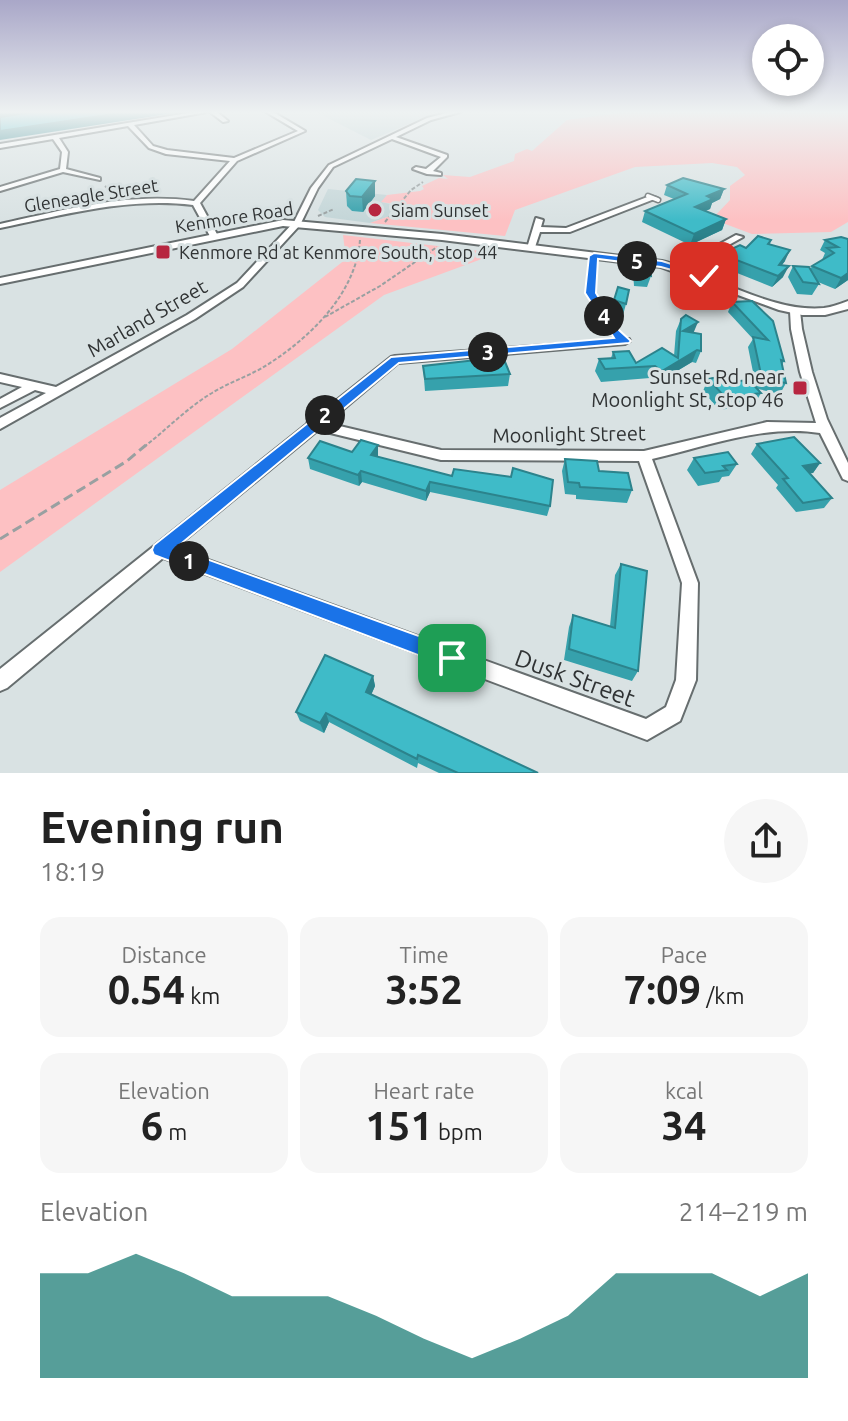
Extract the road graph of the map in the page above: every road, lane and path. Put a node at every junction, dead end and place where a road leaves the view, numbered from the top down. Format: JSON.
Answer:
{"nodes":[{"id":1,"x":62,"y":148,"type":"edge"},
{"id":2,"x":154,"y":148,"type":"edge"},
{"id":3,"x":263,"y":148,"type":"edge"},
{"id":4,"x":369,"y":148,"type":"edge"},
{"id":5,"x":422,"y":148,"type":"edge"},
{"id":6,"x":235,"y":160,"type":"junction"},
{"id":7,"x":416,"y":169,"type":"dead end"},
{"id":8,"x":63,"y":170,"type":"junction"},
{"id":9,"x":427,"y":172,"type":"junction"},
{"id":10,"x":439,"y":174,"type":"dead end"},
{"id":11,"x":98,"y":179,"type":"joint"},
{"id":12,"x":0,"y":189,"type":"edge"},
{"id":13,"x":653,"y":198,"type":"dead end"},
{"id":14,"x":123,"y":203,"type":"junction"},
{"id":15,"x":196,"y":203,"type":"junction"},
{"id":16,"x":334,"y":209,"type":"dead end"},
{"id":17,"x":318,"y":217,"type":"dead end"},
{"id":18,"x":297,"y":223,"type":"junction"},
{"id":19,"x":0,"y":226,"type":"edge"},
{"id":20,"x":369,"y":230,"type":"junction"},
{"id":21,"x":214,"y":236,"type":"junction"},
{"id":22,"x":442,"y":237,"type":"junction"},
{"id":23,"x":739,"y":237,"type":"dead end"},
{"id":24,"x":531,"y":248,"type":"junction"},
{"id":25,"x":594,"y":256,"type":"junction"},
{"id":26,"x":681,"y":268,"type":"junction"},
{"id":27,"x":0,"y":281,"type":"edge"},
{"id":28,"x":848,"y":305,"type":"edge"},
{"id":29,"x":795,"y":311,"type":"junction"},
{"id":30,"x":324,"y":318,"type":"junction"},
{"id":31,"x":625,"y":341,"type":"joint"},
{"id":32,"x":0,"y":378,"type":"edge"},
{"id":33,"x":34,"y":386,"type":"junction"},
{"id":34,"x":58,"y":392,"type":"junction"},
{"id":35,"x":0,"y":404,"type":"edge"},
{"id":36,"x":0,"y":424,"type":"edge"},
{"id":37,"x":313,"y":424,"type":"junction"},
{"id":38,"x":825,"y":429,"type":"junction"},
{"id":39,"x":644,"y":456,"type":"junction"},
{"id":40,"x":848,"y":475,"type":"edge"},
{"id":41,"x":0,"y":539,"type":"edge"},
{"id":42,"x":160,"y":550,"type":"junction"},
{"id":43,"x":0,"y":681,"type":"edge"}],
"edges":[{"from":1,"to":8,"type":"street"},
{"from":2,"to":6,"type":"street"},
{"from":3,"to":6,"type":"street"},
{"from":4,"to":18,"type":"street","name":"Marland Street"},
{"from":5,"to":9,"type":"street"},
{"from":6,"to":15,"type":"street"},
{"from":7,"to":9,"type":"street"},
{"from":8,"to":11,"type":"street"},
{"from":8,"to":12,"type":"street"},
{"from":9,"to":10,"type":"street"},
{"from":9,"to":20,"type":"path"},
{"from":11,"to":14,"type":"path"},
{"from":13,"to":24,"type":"street"},
{"from":14,"to":15,"type":"street","name":"Gleneagle Street"},
{"from":14,"to":19,"type":"street","name":"Gleneagle Street"},
{"from":15,"to":21,"type":"street"},
{"from":16,"to":17,"type":"path"},
{"from":18,"to":20,"type":"street","name":"Kenmore Road"},
{"from":18,"to":21,"type":"street","name":"Kenmore Road"},
{"from":18,"to":34,"type":"street","name":"Marland Street"},
{"from":20,"to":22,"type":"street","name":"Kenmore Road"},
{"from":20,"to":30,"type":"path"},
{"from":21,"to":27,"type":"street","name":"Kenmore Road"},
{"from":22,"to":24,"type":"street","name":"Kenmore Road"},
{"from":22,"to":30,"type":"path"},
{"from":23,"to":26,"type":"street"},
{"from":24,"to":25,"type":"street","name":"Kenmore Road"},
{"from":25,"to":26,"type":"street","name":"Kenmore Road"},
{"from":25,"to":31,"type":"path"},
{"from":26,"to":29,"type":"street","name":"Kenmore Road"},
{"from":28,"to":29,"type":"street","name":"Kenmore Road"},
{"from":29,"to":38,"type":"street"},
{"from":30,"to":41,"type":"path"},
{"from":31,"to":37,"type":"street"},
{"from":32,"to":33,"type":"street"},
{"from":33,"to":34,"type":"street"},
{"from":33,"to":35,"type":"street"},
{"from":34,"to":36,"type":"street","name":"Marland Street"},
{"from":37,"to":39,"type":"street","name":"Moonlight Street"},
{"from":37,"to":42,"type":"street"},
{"from":38,"to":39,"type":"street","name":"Moonlight Street"},
{"from":38,"to":40,"type":"street"},
{"from":39,"to":42,"type":"street","name":"Dusk Street"},
{"from":42,"to":43,"type":"street"}]}
